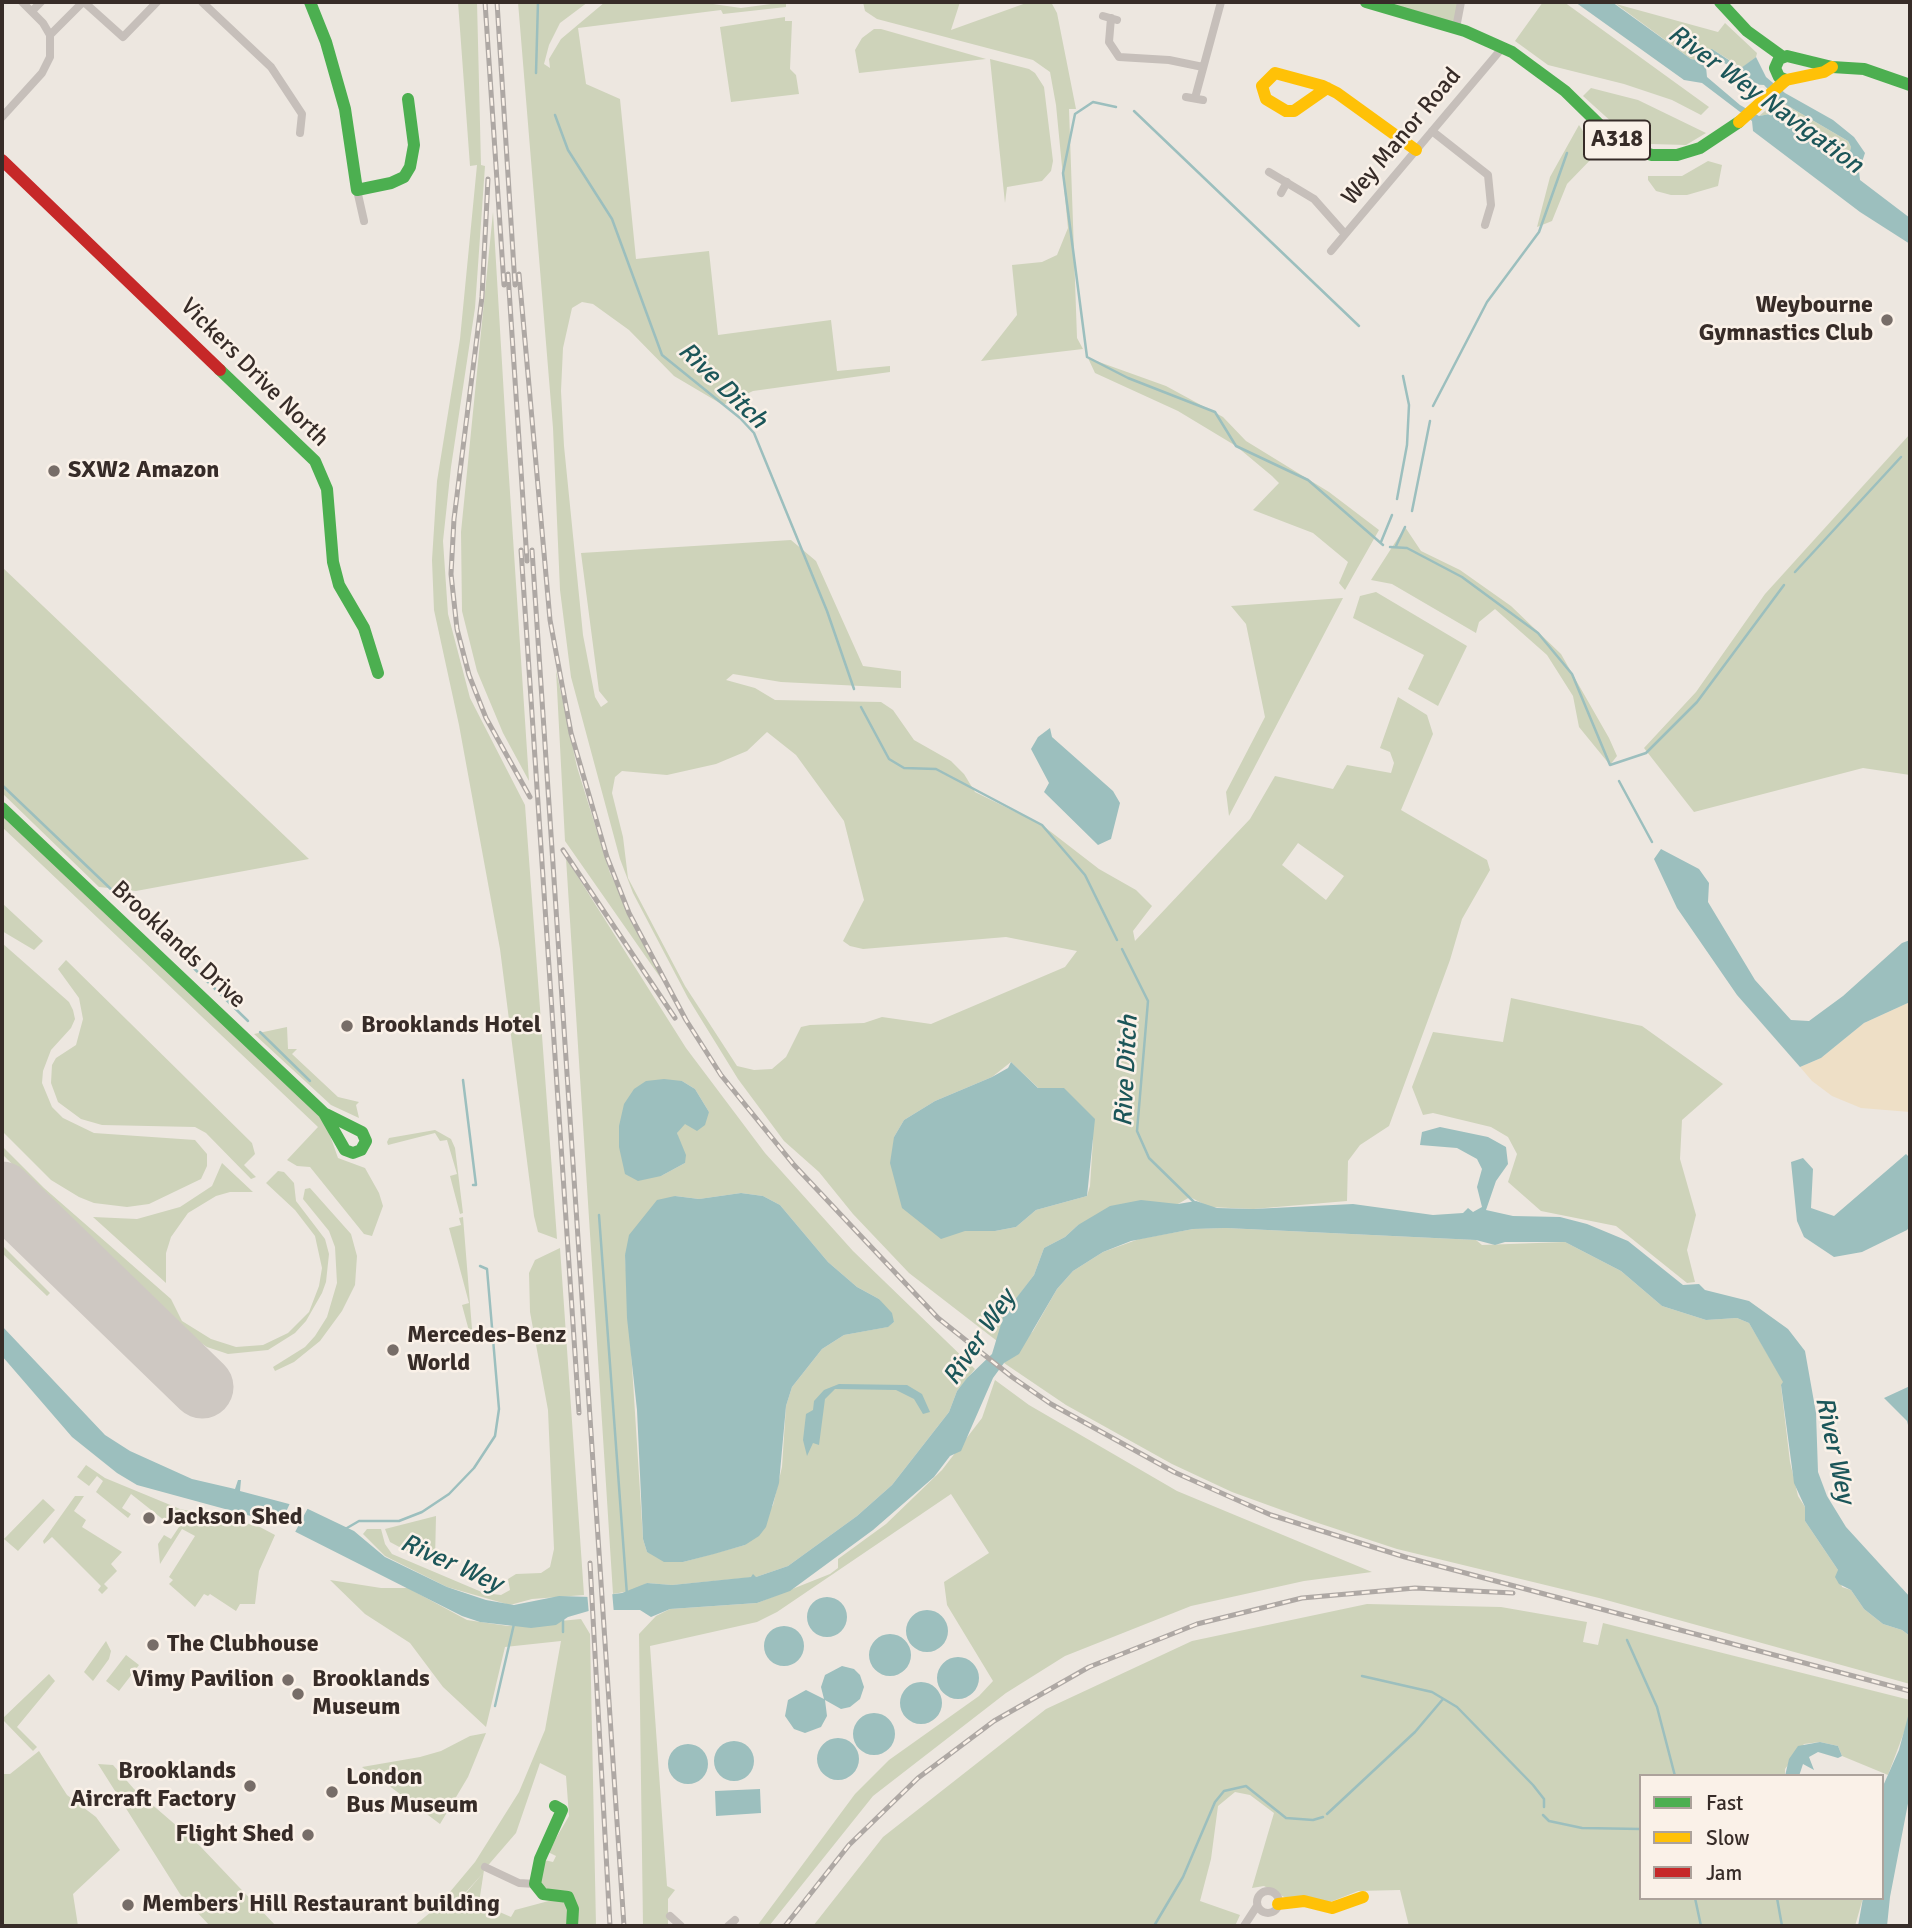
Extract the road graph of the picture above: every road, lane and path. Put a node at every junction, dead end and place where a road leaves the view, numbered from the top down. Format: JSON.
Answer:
{"nodes":[{"id":1,"x":22,"y":2,"type":"edge"},
{"id":2,"x":41,"y":2,"type":"edge"},
{"id":3,"x":83,"y":2,"type":"edge"},
{"id":4,"x":158,"y":2,"type":"edge"},
{"id":5,"x":202,"y":2,"type":"edge"},
{"id":6,"x":310,"y":2,"type":"edge"},
{"id":7,"x":1221,"y":2,"type":"edge"},
{"id":8,"x":1366,"y":2,"type":"edge"},
{"id":9,"x":1461,"y":2,"type":"edge"},
{"id":10,"x":1720,"y":2,"type":"edge"},
{"id":11,"x":32,"y":11,"type":"junction"},
{"id":12,"x":1110,"y":18,"type":"dead end"},
{"id":13,"x":1456,"y":28,"type":"junction"},
{"id":14,"x":50,"y":35,"type":"junction"},
{"id":15,"x":1503,"y":47,"type":"junction"},
{"id":16,"x":1203,"y":67,"type":"junction"},
{"id":17,"x":1783,"y":72,"type":"junction"},
{"id":18,"x":1910,"y":85,"type":"edge"},
{"id":19,"x":1327,"y":88,"type":"junction"},
{"id":20,"x":1195,"y":98,"type":"dead end"},
{"id":21,"x":408,"y":99,"type":"dead end"},
{"id":22,"x":2,"y":117,"type":"edge"},
{"id":23,"x":1433,"y":131,"type":"junction"},
{"id":24,"x":300,"y":132,"type":"dead end"},
{"id":25,"x":1416,"y":150,"type":"junction"},
{"id":26,"x":2,"y":160,"type":"edge"},
{"id":27,"x":1269,"y":172,"type":"dead end"},
{"id":28,"x":1287,"y":182,"type":"junction"},
{"id":29,"x":357,"y":190,"type":"junction"},
{"id":30,"x":1281,"y":192,"type":"dead end"},
{"id":31,"x":364,"y":221,"type":"dead end"},
{"id":32,"x":1485,"y":225,"type":"dead end"},
{"id":33,"x":1345,"y":234,"type":"junction"},
{"id":34,"x":1331,"y":251,"type":"dead end"},
{"id":35,"x":378,"y":673,"type":"dead end"},
{"id":36,"x":2,"y":808,"type":"edge"},
{"id":37,"x":324,"y":1113,"type":"junction"},
{"id":38,"x":354,"y":1128,"type":"junction"},
{"id":39,"x":341,"y":1142,"type":"junction"},
{"id":40,"x":555,"y":1806,"type":"dead end"},
{"id":41,"x":485,"y":1867,"type":"dead end"},
{"id":42,"x":535,"y":1884,"type":"junction"},
{"id":43,"x":1363,"y":1898,"type":"dead end"},
{"id":44,"x":1278,"y":1904,"type":"junction"},
{"id":45,"x":1257,"y":1906,"type":"junction"},
{"id":46,"x":670,"y":1916,"type":"dead end"},
{"id":47,"x":572,"y":1926,"type":"edge"},
{"id":48,"x":681,"y":1926,"type":"edge"},
{"id":49,"x":1244,"y":1926,"type":"edge"}],
"edges":[{"from":1,"to":11,"type":"street"},
{"from":2,"to":11,"type":"street"},
{"from":3,"to":4,"type":"street"},
{"from":3,"to":14,"type":"street"},
{"from":5,"to":24,"type":"street"},
{"from":6,"to":29,"type":"street"},
{"from":7,"to":16,"type":"street"},
{"from":8,"to":13,"type":"street","number":"A318"},
{"from":9,"to":13,"type":"street"},
{"from":10,"to":17,"type":"street"},
{"from":11,"to":14,"type":"street"},
{"from":12,"to":16,"type":"street"},
{"from":13,"to":15,"type":"street","number":"A318"},
{"from":14,"to":22,"type":"street"},
{"from":15,"to":17,"type":"street","number":"A318"},
{"from":15,"to":23,"type":"street","name":"Wey Manor Road"},
{"from":16,"to":20,"type":"street"},
{"from":17,"to":18,"type":"street"},
{"from":19,"to":19,"type":"street"},
{"from":19,"to":25,"type":"street"},
{"from":21,"to":29,"type":"street"},
{"from":23,"to":25,"type":"street","name":"Wey Manor Road"},
{"from":23,"to":32,"type":"street"},
{"from":25,"to":33,"type":"street","name":"Wey Manor Road"},
{"from":26,"to":35,"type":"street","name":"Vickers Drive North"},
{"from":27,"to":28,"type":"street"},
{"from":28,"to":30,"type":"street"},
{"from":28,"to":33,"type":"street"},
{"from":29,"to":31,"type":"street"},
{"from":33,"to":34,"type":"street","name":"Wey Manor Road"},
{"from":36,"to":37,"type":"street","name":"Brooklands Drive"},
{"from":37,"to":38,"type":"street","name":"Brooklands Drive"},
{"from":37,"to":39,"type":"street","name":"Brooklands Drive"},
{"from":38,"to":39,"type":"street"},
{"from":38,"to":39,"type":"street"},
{"from":40,"to":42,"type":"street"},
{"from":41,"to":42,"type":"street"},
{"from":42,"to":47,"type":"street"},
{"from":43,"to":44,"type":"street"},
{"from":44,"to":45,"type":"street"},
{"from":44,"to":45,"type":"street"},
{"from":45,"to":49,"type":"street"},
{"from":46,"to":48,"type":"street"}]}
